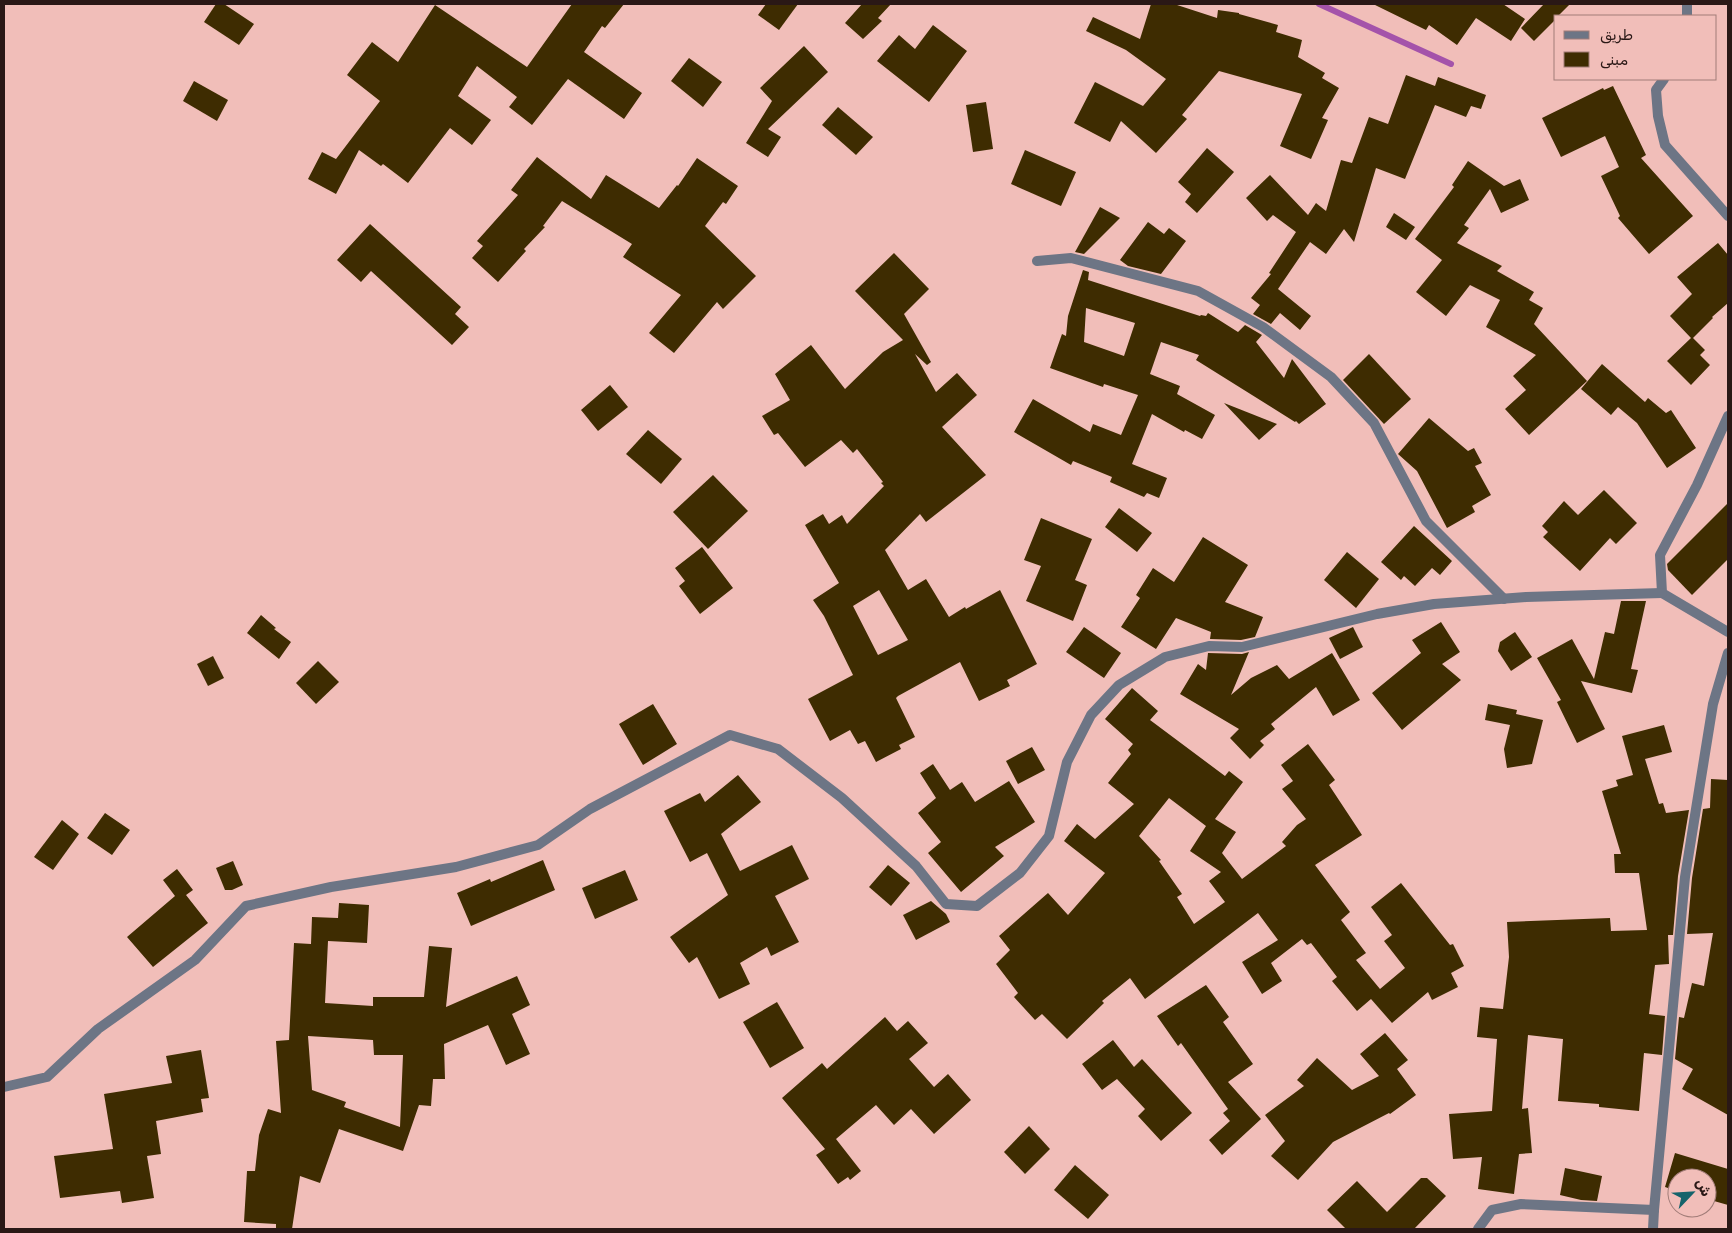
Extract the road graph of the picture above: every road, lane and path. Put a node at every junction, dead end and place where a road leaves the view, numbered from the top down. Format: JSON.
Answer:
{"nodes":[{"id":1,"x":1663,"y":80,"type":"edge"},
{"id":2,"x":1728,"y":216,"type":"edge"},
{"id":3,"x":1037,"y":261,"type":"dead end"},
{"id":4,"x":1728,"y":416,"type":"edge"},
{"id":5,"x":1662,"y":593,"type":"junction"},
{"id":6,"x":1504,"y":599,"type":"junction"},
{"id":7,"x":1728,"y":632,"type":"edge"},
{"id":8,"x":1728,"y":653,"type":"edge"},
{"id":9,"x":4,"y":1087,"type":"edge"},
{"id":10,"x":1654,"y":1210,"type":"junction"},
{"id":11,"x":1478,"y":1229,"type":"edge"},
{"id":12,"x":1653,"y":1229,"type":"edge"}],
"edges":[{"from":1,"to":2,"type":"street"},
{"from":3,"to":6,"type":"street"},
{"from":4,"to":5,"type":"street"},
{"from":5,"to":6,"type":"street"},
{"from":5,"to":7,"type":"street"},
{"from":6,"to":9,"type":"street"},
{"from":8,"to":10,"type":"street"},
{"from":10,"to":11,"type":"street"},
{"from":10,"to":12,"type":"street"}]}
